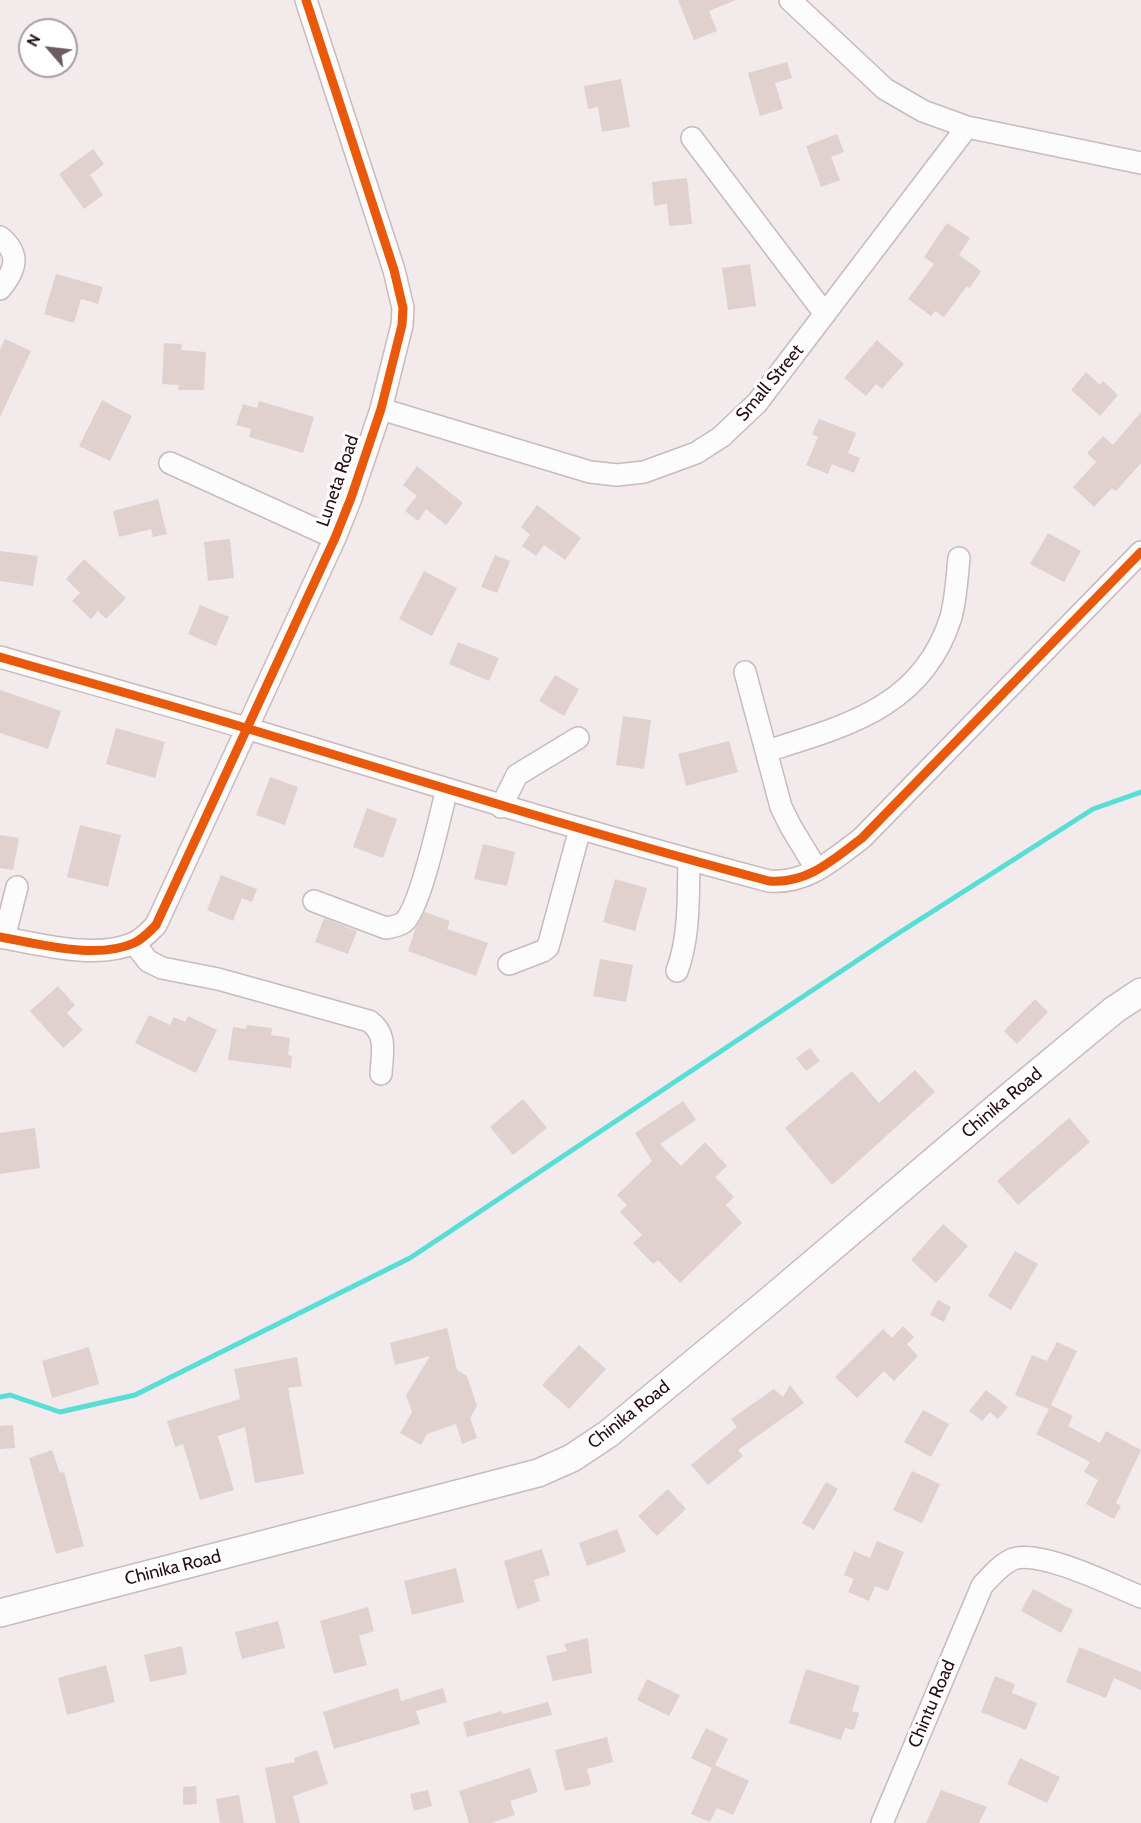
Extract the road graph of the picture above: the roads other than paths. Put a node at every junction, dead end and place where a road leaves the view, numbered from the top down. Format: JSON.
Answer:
{"nodes":[{"id":1,"x":306,"y":0,"type":"edge"},
{"id":2,"x":790,"y":0,"type":"edge"},
{"id":3,"x":967,"y":127,"type":"junction"},
{"id":4,"x":692,"y":138,"type":"dead end"},
{"id":5,"x":1141,"y":163,"type":"edge"},
{"id":6,"x":0,"y":237,"type":"edge"},
{"id":7,"x":0,"y":289,"type":"edge"},
{"id":8,"x":825,"y":314,"type":"junction"},
{"id":9,"x":381,"y":409,"type":"junction"},
{"id":10,"x":170,"y":463,"type":"dead end"},
{"id":11,"x":335,"y":538,"type":"junction"},
{"id":12,"x":1141,"y":552,"type":"edge"},
{"id":13,"x":959,"y":558,"type":"dead end"},
{"id":14,"x":0,"y":657,"type":"edge"},
{"id":15,"x":745,"y":672,"type":"dead end"},
{"id":16,"x":247,"y":728,"type":"junction"},
{"id":17,"x":578,"y":738,"type":"dead end"},
{"id":18,"x":766,"y":751,"type":"junction"},
{"id":19,"x":447,"y":789,"type":"junction"},
{"id":20,"x":501,"y":807,"type":"junction"},
{"id":21,"x":580,"y":829,"type":"junction"},
{"id":22,"x":689,"y":860,"type":"junction"},
{"id":23,"x":817,"y":870,"type":"junction"},
{"id":24,"x":17,"y":887,"type":"dead end"},
{"id":25,"x":314,"y":901,"type":"dead end"},
{"id":26,"x":2,"y":937,"type":"edge"},
{"id":27,"x":134,"y":943,"type":"junction"},
{"id":28,"x":509,"y":964,"type":"dead end"},
{"id":29,"x":677,"y":971,"type":"dead end"},
{"id":30,"x":1141,"y":992,"type":"edge"},
{"id":31,"x":381,"y":1074,"type":"dead end"},
{"id":32,"x":1141,"y":1597,"type":"edge"},
{"id":33,"x":0,"y":1613,"type":"edge"},
{"id":34,"x":882,"y":1823,"type":"edge"}],
"edges":[{"from":1,"to":9,"type":"street","name":"Luneta Road"},
{"from":2,"to":3,"type":"street"},
{"from":3,"to":5,"type":"street"},
{"from":3,"to":8,"type":"street","name":"Small Street"},
{"from":4,"to":8,"type":"street"},
{"from":6,"to":7,"type":"street"},
{"from":8,"to":9,"type":"street","name":"Small Street"},
{"from":9,"to":11,"type":"street","name":"Luneta Road"},
{"from":10,"to":11,"type":"street"},
{"from":11,"to":16,"type":"street","name":"Luneta Road"},
{"from":12,"to":23,"type":"street"},
{"from":13,"to":18,"type":"street"},
{"from":14,"to":16,"type":"street"},
{"from":15,"to":18,"type":"street"},
{"from":16,"to":19,"type":"street"},
{"from":16,"to":27,"type":"street","name":"Luneta Road"},
{"from":17,"to":20,"type":"street"},
{"from":18,"to":23,"type":"street"},
{"from":19,"to":20,"type":"street"},
{"from":19,"to":25,"type":"street"},
{"from":20,"to":21,"type":"street"},
{"from":21,"to":22,"type":"street"},
{"from":21,"to":28,"type":"street"},
{"from":22,"to":23,"type":"street"},
{"from":22,"to":29,"type":"street"},
{"from":24,"to":26,"type":"street"},
{"from":26,"to":27,"type":"street"},
{"from":27,"to":31,"type":"street"},
{"from":30,"to":33,"type":"main road","name":"Chinika Road"},
{"from":32,"to":34,"type":"street","name":"Chintu Road"}]}
